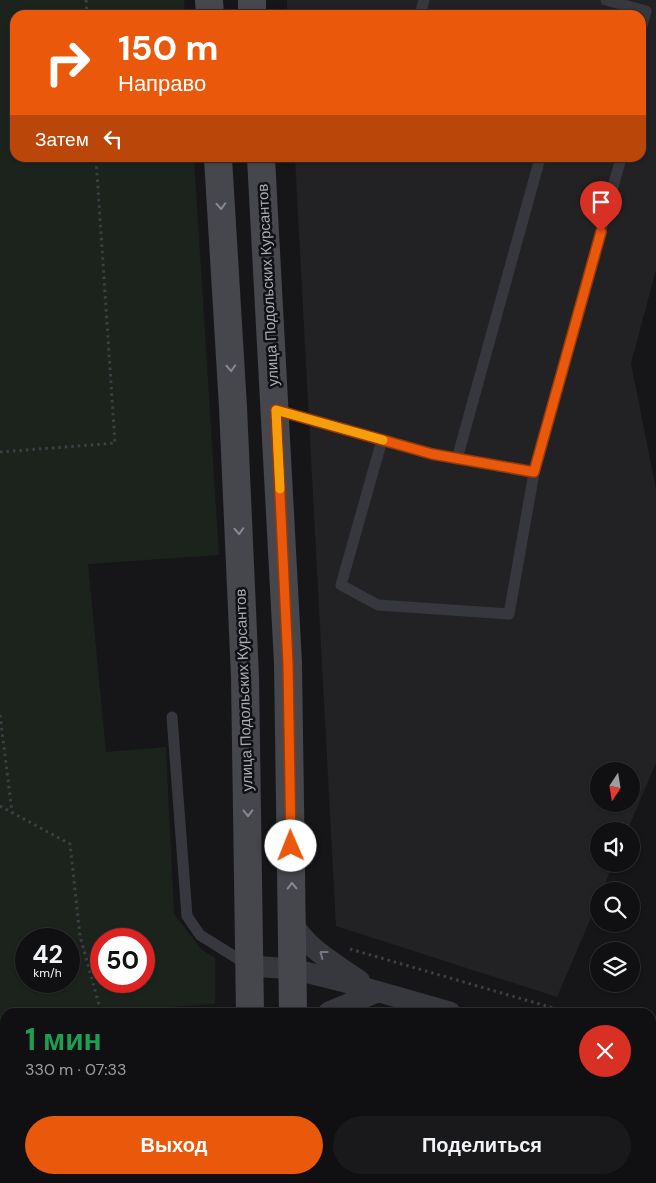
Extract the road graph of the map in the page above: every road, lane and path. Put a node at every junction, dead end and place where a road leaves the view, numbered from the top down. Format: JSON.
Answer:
{"nodes":[{"id":1,"x":606,"y":0,"type":"edge"},
{"id":2,"x":642,"y":10,"type":"edge"},
{"id":3,"x":96,"y":162,"type":"edge"},
{"id":4,"x":218,"y":162,"type":"edge"},
{"id":5,"x":261,"y":162,"type":"edge"},
{"id":6,"x":539,"y":162,"type":"edge"},
{"id":7,"x":620,"y":162,"type":"edge"},
{"id":8,"x":276,"y":410,"type":"junction"},
{"id":9,"x":382,"y":440,"type":"junction"},
{"id":10,"x":0,"y":452,"type":"edge"},
{"id":11,"x":457,"y":459,"type":"junction"},
{"id":12,"x":534,"y":472,"type":"junction"},
{"id":13,"x":0,"y":715,"type":"edge"},
{"id":14,"x":172,"y":717,"type":"dead end"},
{"id":15,"x":0,"y":806,"type":"edge"},
{"id":16,"x":12,"y":812,"type":"junction"},
{"id":17,"x":292,"y":922,"type":"junction"},
{"id":18,"x":349,"y":949,"type":"dead end"},
{"id":19,"x":250,"y":966,"type":"junction"},
{"id":20,"x":292,"y":969,"type":"junction"},
{"id":21,"x":377,"y":992,"type":"junction"},
{"id":22,"x":100,"y":1008,"type":"edge"},
{"id":23,"x":250,"y":1008,"type":"edge"},
{"id":24,"x":292,"y":1008,"type":"edge"},
{"id":25,"x":339,"y":1008,"type":"edge"},
{"id":26,"x":435,"y":1008,"type":"edge"},
{"id":27,"x":553,"y":1008,"type":"edge"}],
"edges":[{"from":1,"to":2,"type":"lane"},
{"from":3,"to":10,"type":"path"},
{"from":4,"to":19,"type":"main road","name":"улица Подольских Курсантов","one_way":true},
{"from":5,"to":8,"type":"main road","name":"улица Подольских Курсантов"},
{"from":6,"to":11,"type":"lane"},
{"from":7,"to":12,"type":"lane"},
{"from":8,"to":9,"type":"lane"},
{"from":17,"to":8,"type":"main road","name":"улица Подольских Курсантов","one_way":true},
{"from":9,"to":11,"type":"lane"},
{"from":9,"to":12,"type":"lane"},
{"from":11,"to":12,"type":"lane"},
{"from":13,"to":16,"type":"path"},
{"from":14,"to":19,"type":"lane"},
{"from":15,"to":16,"type":"path"},
{"from":16,"to":22,"type":"path"},
{"from":17,"to":20,"type":"main road","name":"улица Подольских Курсантов"},
{"from":21,"to":17,"type":"street","one_way":true},
{"from":18,"to":27,"type":"path"},
{"from":19,"to":20,"type":"street"},
{"from":19,"to":23,"type":"main road","name":"улица Подольских Курсантов"},
{"from":20,"to":21,"type":"street"},
{"from":20,"to":24,"type":"main road","name":"улица Подольских Курсантов"},
{"from":21,"to":25,"type":"street"},
{"from":21,"to":26,"type":"street"}]}
